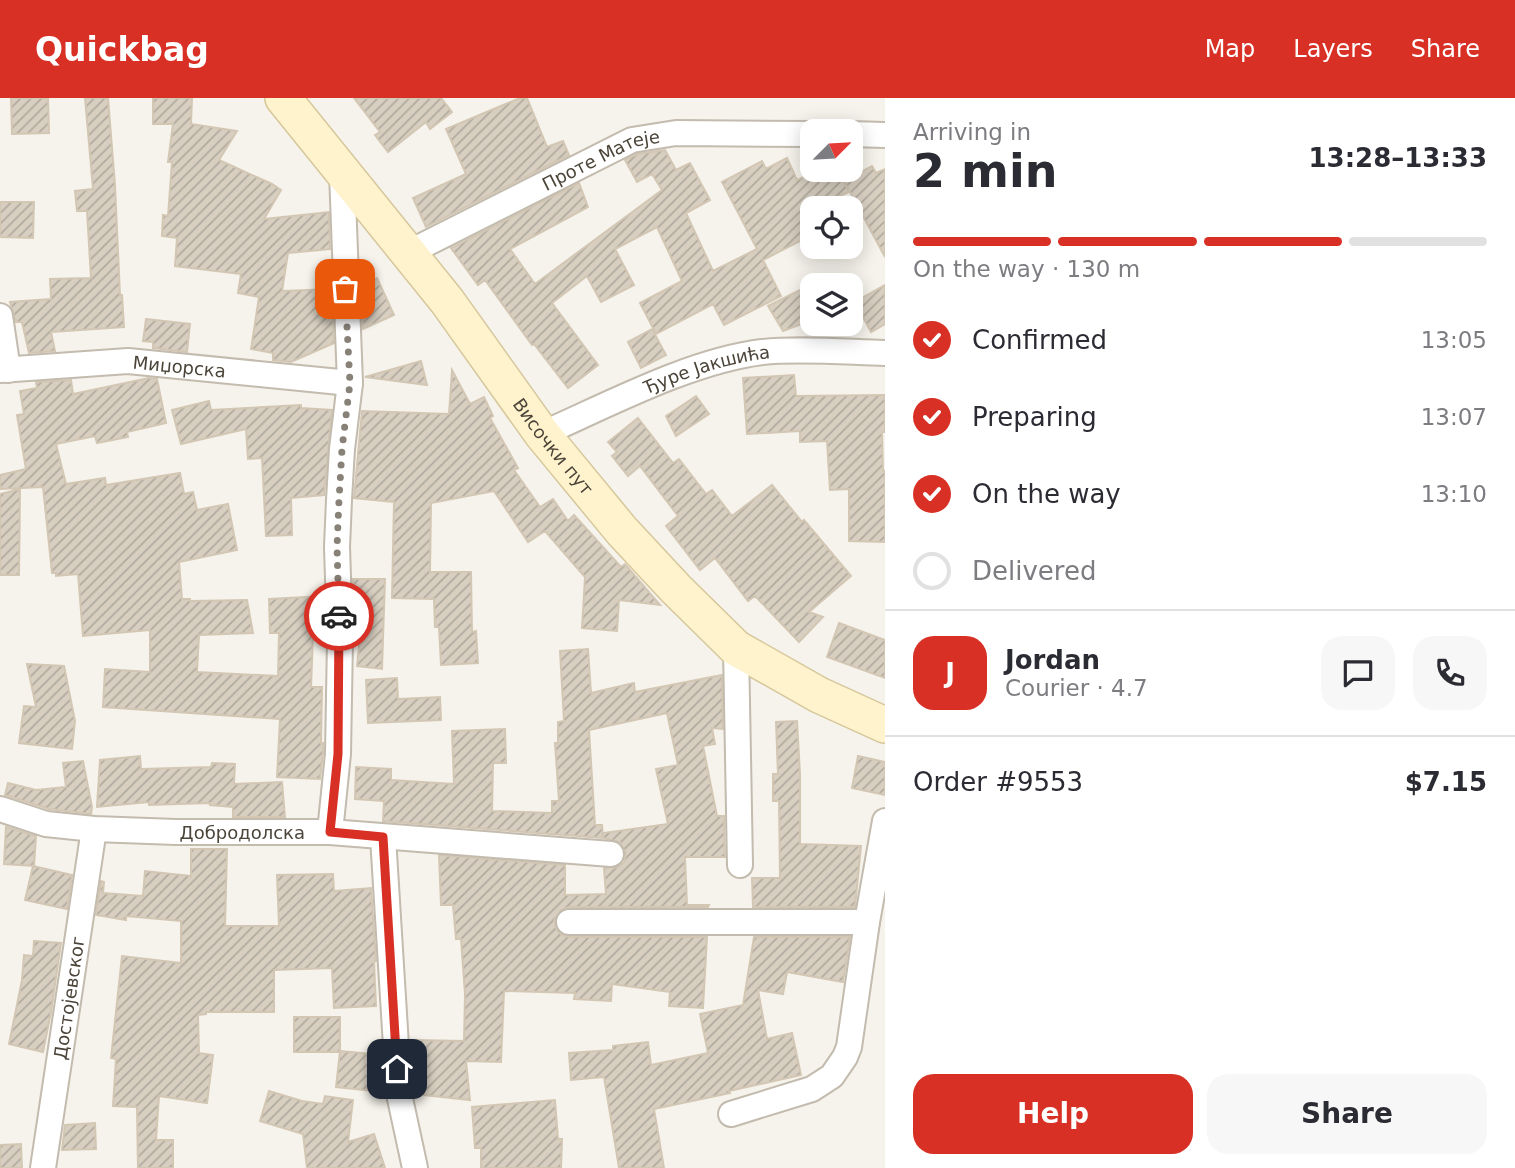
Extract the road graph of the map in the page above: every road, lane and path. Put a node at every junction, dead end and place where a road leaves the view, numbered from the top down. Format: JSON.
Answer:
{"nodes":[{"id":1,"x":290,"y":100,"type":"edge"},
{"id":2,"x":800,"y":134,"type":"edge"},
{"id":3,"x":863,"y":135,"type":"edge"},
{"id":4,"x":885,"y":135,"type":"edge"},
{"id":5,"x":342,"y":173,"type":"junction"},
{"id":6,"x":408,"y":253,"type":"junction"},
{"id":7,"x":0,"y":316,"type":"edge"},
{"id":8,"x":885,"y":353,"type":"edge"},
{"id":9,"x":4,"y":370,"type":"edge"},
{"id":10,"x":350,"y":383,"type":"junction"},
{"id":11,"x":542,"y":434,"type":"junction"},
{"id":12,"x":736,"y":648,"type":"junction"},
{"id":13,"x":885,"y":724,"type":"edge"},
{"id":14,"x":0,"y":808,"type":"edge"},
{"id":15,"x":885,"y":821,"type":"edge"},
{"id":16,"x":94,"y":829,"type":"junction"},
{"id":17,"x":330,"y":832,"type":"junction"},
{"id":18,"x":383,"y":837,"type":"junction"},
{"id":19,"x":611,"y":855,"type":"dead end"},
{"id":20,"x":740,"y":865,"type":"dead end"},
{"id":21,"x":569,"y":922,"type":"dead end"},
{"id":22,"x":867,"y":922,"type":"junction"},
{"id":23,"x":731,"y":1114,"type":"dead end"},
{"id":24,"x":43,"y":1168,"type":"edge"},
{"id":25,"x":415,"y":1168,"type":"edge"}],
"edges":[{"from":1,"to":5,"type":"main road","name":"Височки пут"},
{"from":2,"to":6,"type":"street","name":"Проте Матеје"},
{"from":3,"to":4,"type":"street"},
{"from":5,"to":6,"type":"main road","name":"Височки пут"},
{"from":5,"to":10,"type":"street","name":"Добродолска"},
{"from":6,"to":11,"type":"main road","name":"Височки пут"},
{"from":7,"to":9,"type":"street","name":"Миџорска"},
{"from":8,"to":11,"type":"street","name":"Ђуре Јакшића"},
{"from":9,"to":10,"type":"street","name":"Миџорска"},
{"from":10,"to":17,"type":"street","name":"Добродолска"},
{"from":11,"to":12,"type":"main road","name":"Височки пут"},
{"from":12,"to":13,"type":"main road","name":"Височки пут"},
{"from":12,"to":20,"type":"street"},
{"from":14,"to":16,"type":"street","name":"Добродолска"},
{"from":15,"to":22,"type":"street"},
{"from":16,"to":17,"type":"street","name":"Добродолска"},
{"from":16,"to":24,"type":"street","name":"Достојевског"},
{"from":17,"to":18,"type":"street"},
{"from":18,"to":19,"type":"street"},
{"from":18,"to":25,"type":"street"},
{"from":21,"to":22,"type":"street"},
{"from":22,"to":23,"type":"street"}]}
